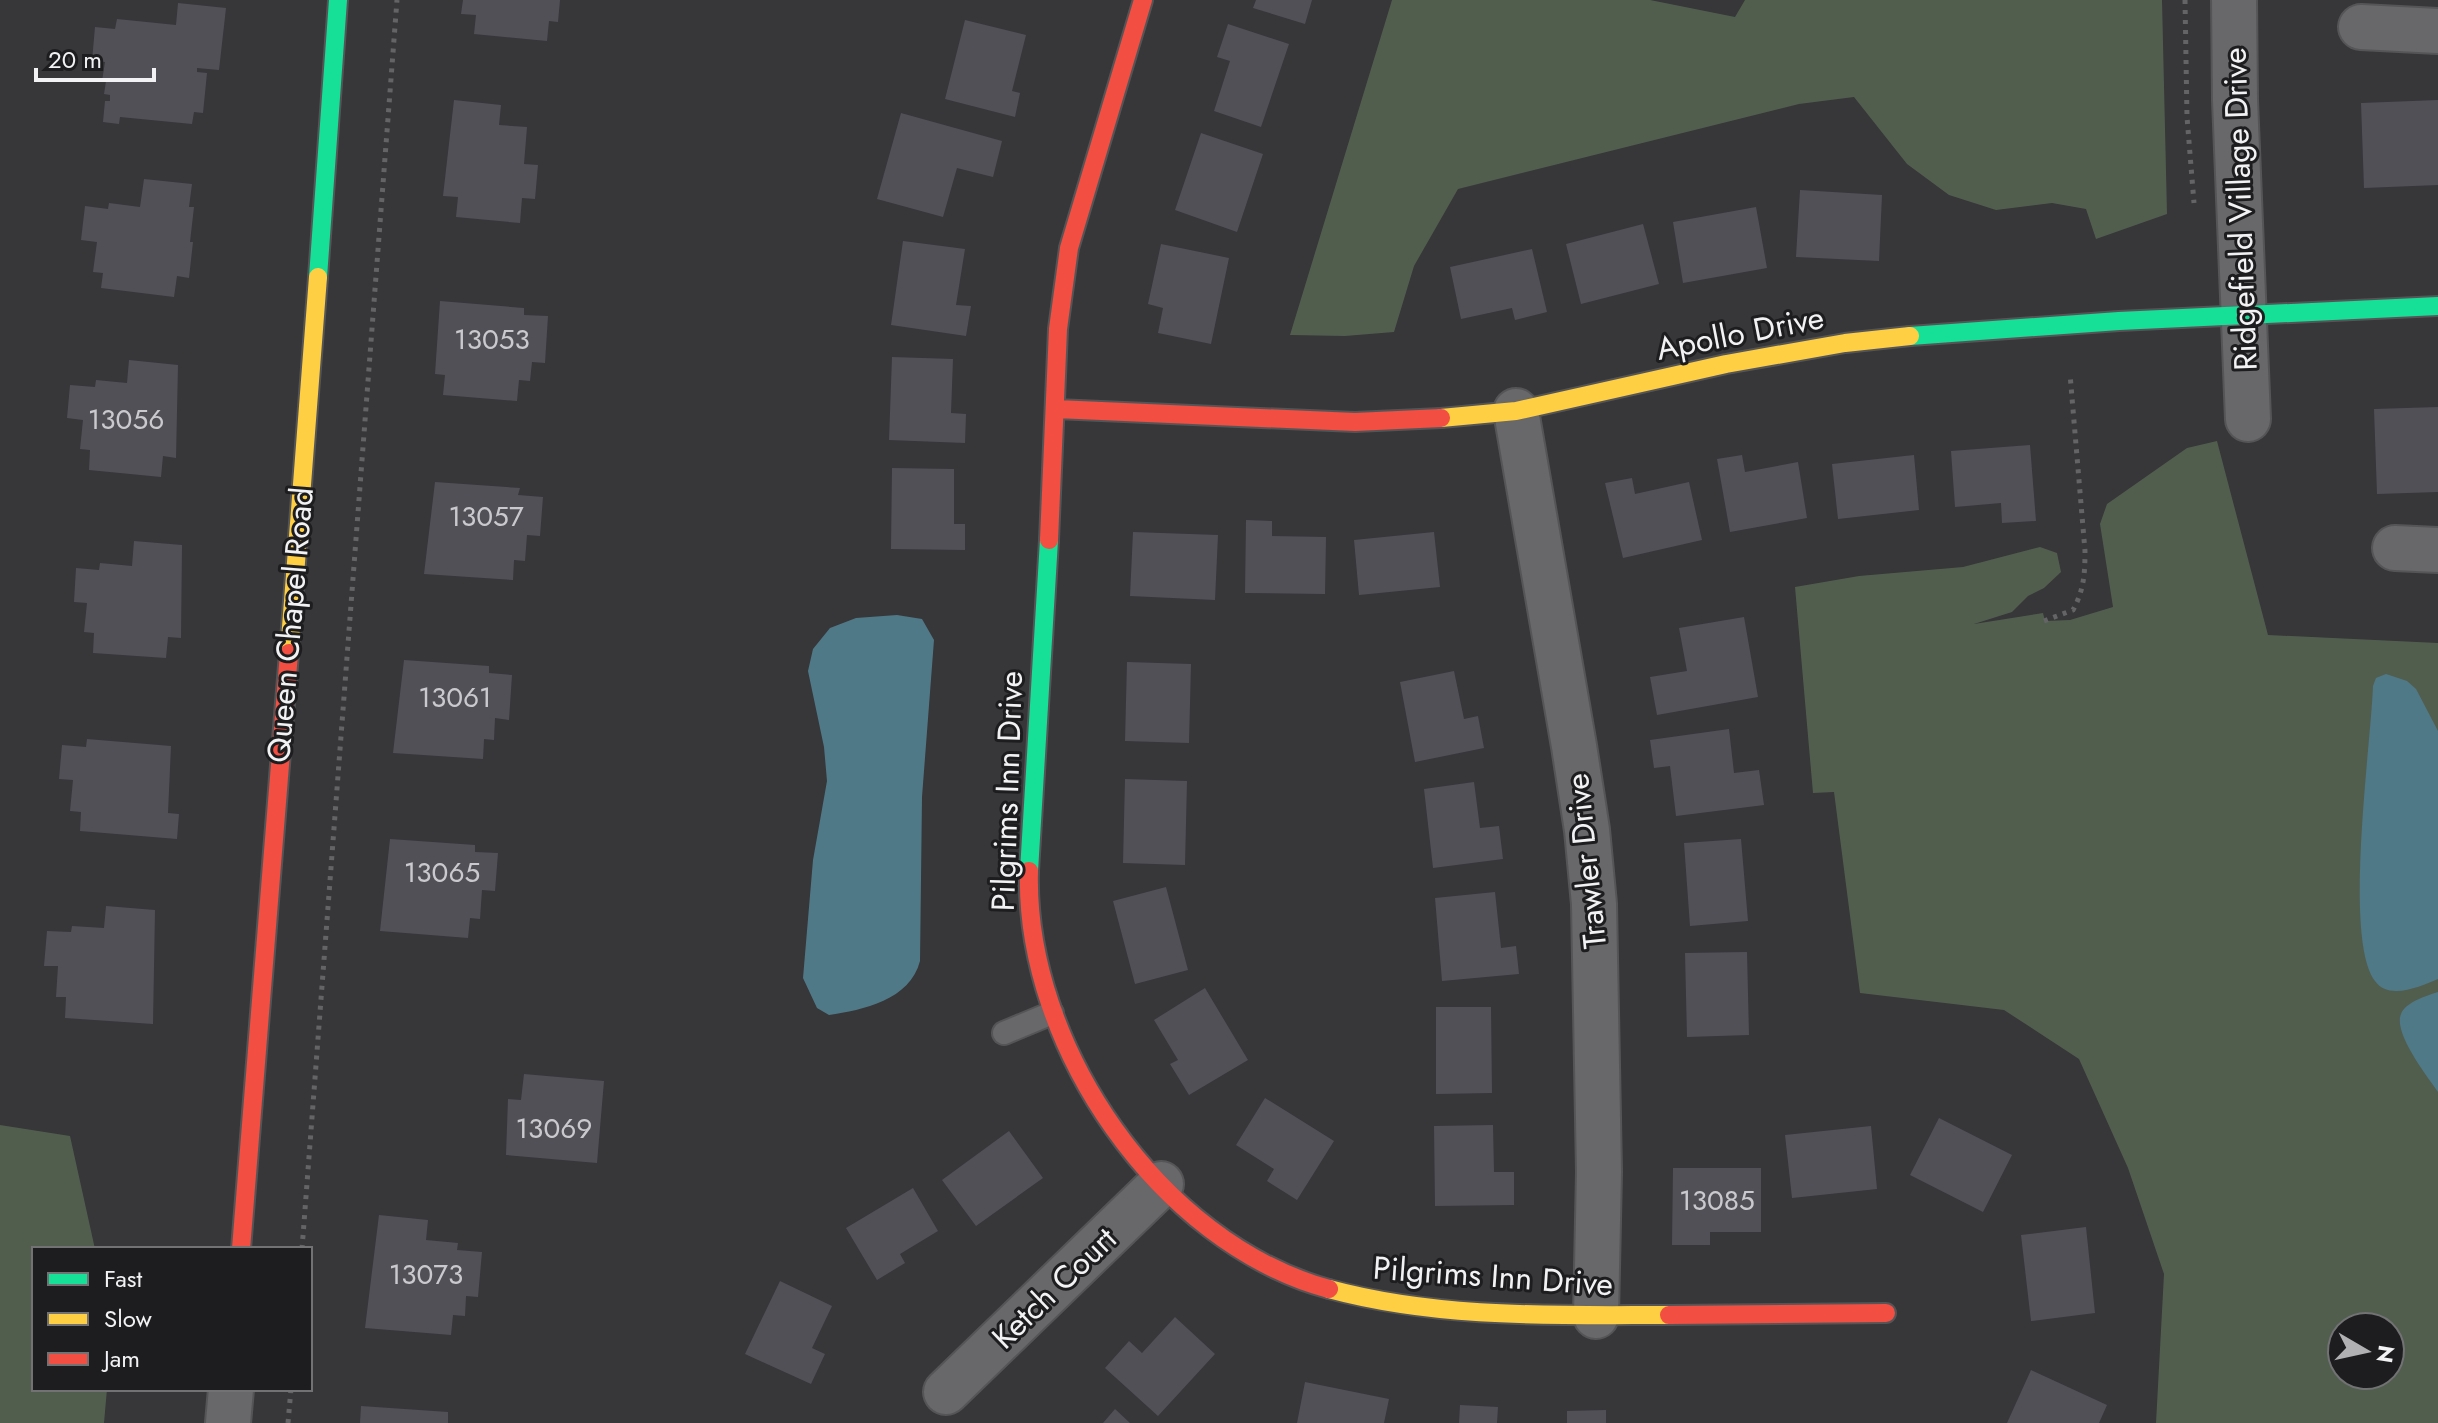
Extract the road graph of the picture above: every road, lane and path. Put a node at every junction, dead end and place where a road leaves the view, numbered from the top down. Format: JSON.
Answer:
{"nodes":[{"id":1,"x":338,"y":0,"type":"edge"},
{"id":2,"x":397,"y":0,"type":"edge"},
{"id":3,"x":1143,"y":0,"type":"edge"},
{"id":4,"x":2185,"y":0,"type":"edge"},
{"id":5,"x":2234,"y":0,"type":"edge"},
{"id":6,"x":2361,"y":27,"type":"dead end"},
{"id":7,"x":2438,"y":31,"type":"edge"},
{"id":8,"x":2194,"y":208,"type":"dead end"},
{"id":9,"x":2438,"y":306,"type":"edge"},
{"id":10,"x":2243,"y":316,"type":"junction"},
{"id":11,"x":2070,"y":374,"type":"dead end"},
{"id":12,"x":1056,"y":409,"type":"junction"},
{"id":13,"x":1516,"y":411,"type":"junction"},
{"id":14,"x":2248,"y":419,"type":"dead end"},
{"id":15,"x":2395,"y":548,"type":"dead end"},
{"id":16,"x":2438,"y":550,"type":"edge"},
{"id":17,"x":2044,"y":621,"type":"dead end"},
{"id":18,"x":1052,"y":1013,"type":"junction"},
{"id":19,"x":1004,"y":1033,"type":"dead end"},
{"id":20,"x":1161,"y":1184,"type":"junction"},
{"id":21,"x":241,"y":1247,"type":"edge"},
{"id":22,"x":302,"y":1247,"type":"edge"},
{"id":23,"x":1886,"y":1313,"type":"dead end"},
{"id":24,"x":1596,"y":1316,"type":"junction"},
{"id":25,"x":231,"y":1391,"type":"edge"},
{"id":26,"x":291,"y":1391,"type":"edge"},
{"id":27,"x":946,"y":1392,"type":"dead end"},
{"id":28,"x":228,"y":1423,"type":"edge"},
{"id":29,"x":288,"y":1423,"type":"edge"}],
"edges":[{"from":1,"to":21,"type":"street","name":"Queen Chapel Road"},
{"from":2,"to":22,"type":"path"},
{"from":3,"to":12,"type":"street","name":"Pilgrims Inn Drive"},
{"from":4,"to":8,"type":"path"},
{"from":5,"to":10,"type":"street","name":"Ridgefield Village Drive"},
{"from":6,"to":7,"type":"street"},
{"from":9,"to":10,"type":"street","name":"Apollo Drive"},
{"from":10,"to":13,"type":"street","name":"Apollo Drive"},
{"from":10,"to":14,"type":"street","name":"Ridgefield Village Drive"},
{"from":11,"to":17,"type":"path"},
{"from":12,"to":13,"type":"street","name":"Apollo Drive"},
{"from":12,"to":18,"type":"street","name":"Pilgrims Inn Drive"},
{"from":13,"to":24,"type":"street","name":"Trawler Drive"},
{"from":15,"to":16,"type":"street"},
{"from":18,"to":19,"type":"lane"},
{"from":18,"to":20,"type":"street","name":"Pilgrims Inn Drive"},
{"from":20,"to":24,"type":"street","name":"Pilgrims Inn Drive"},
{"from":20,"to":27,"type":"street","name":"Ketch Court"},
{"from":23,"to":24,"type":"street","name":"Pilgrims Inn Drive"},
{"from":25,"to":28,"type":"street"},
{"from":26,"to":29,"type":"path"}]}
